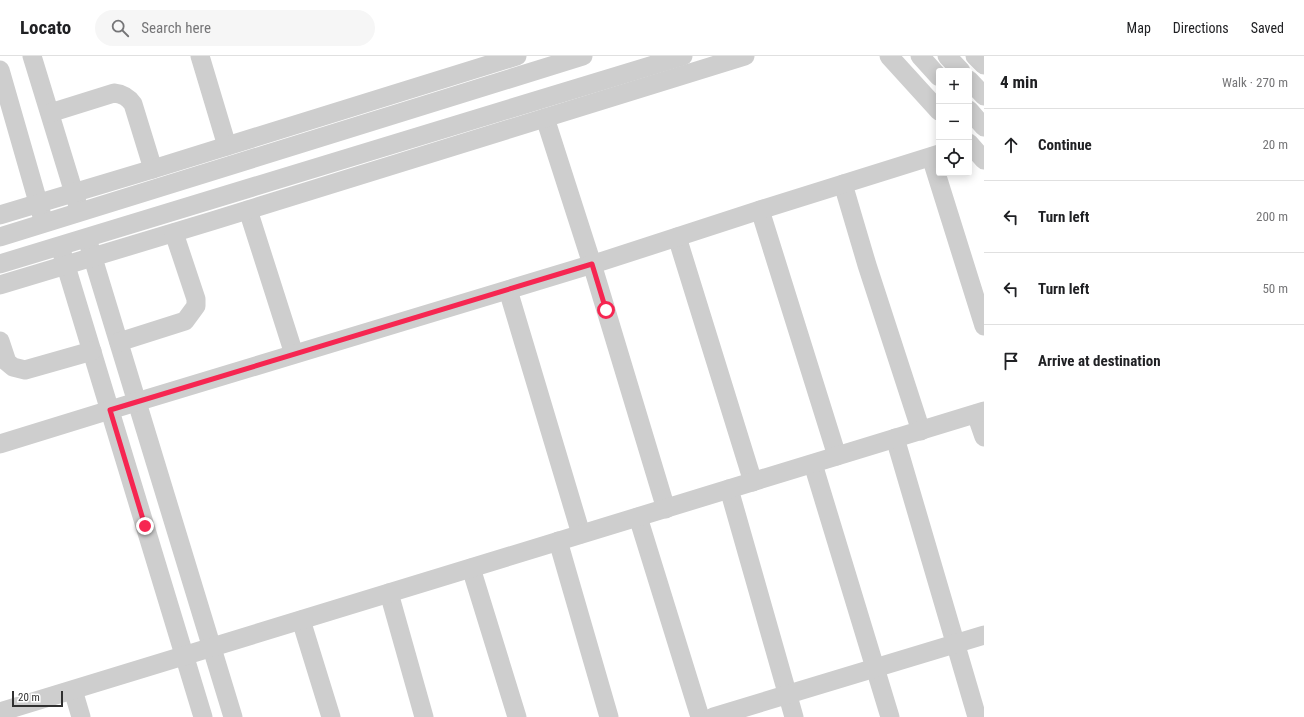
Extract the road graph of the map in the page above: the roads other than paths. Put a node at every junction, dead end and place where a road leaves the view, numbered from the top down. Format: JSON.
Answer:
{"nodes":[{"id":1,"x":32,"y":56,"type":"edge"},
{"id":2,"x":200,"y":56,"type":"edge"},
{"id":3,"x":517,"y":56,"type":"edge"},
{"id":4,"x":583,"y":56,"type":"edge"},
{"id":5,"x":683,"y":56,"type":"edge"},
{"id":6,"x":746,"y":56,"type":"edge"},
{"id":7,"x":889,"y":56,"type":"edge"},
{"id":8,"x":920,"y":56,"type":"edge"},
{"id":9,"x":947,"y":56,"type":"edge"},
{"id":10,"x":975,"y":56,"type":"edge"},
{"id":11,"x":984,"y":65,"type":"edge"},
{"id":12,"x":958,"y":68,"type":"edge"},
{"id":13,"x":0,"y":70,"type":"edge"},
{"id":14,"x":936,"y":74,"type":"edge"},
{"id":15,"x":972,"y":83,"type":"edge"},
{"id":16,"x":984,"y":96,"type":"edge"},
{"id":17,"x":936,"y":108,"type":"edge"},
{"id":18,"x":50,"y":113,"type":"junction"},
{"id":19,"x":972,"y":113,"type":"edge"},
{"id":20,"x":545,"y":118,"type":"junction"},
{"id":21,"x":8,"y":126,"type":"edge"},
{"id":22,"x":984,"y":127,"type":"edge"},
{"id":23,"x":227,"y":146,"type":"junction"},
{"id":24,"x":972,"y":148,"type":"edge"},
{"id":25,"x":935,"y":156,"type":"edge"},
{"id":26,"x":984,"y":160,"type":"edge"},
{"id":27,"x":153,"y":169,"type":"junction"},
{"id":28,"x":843,"y":184,"type":"junction"},
{"id":29,"x":74,"y":193,"type":"junction"},
{"id":30,"x":39,"y":204,"type":"junction"},
{"id":31,"x":248,"y":210,"type":"junction"},
{"id":32,"x":760,"y":210,"type":"junction"},
{"id":33,"x":0,"y":215,"type":"edge"},
{"id":34,"x":71,"y":215,"type":"junction"},
{"id":35,"x":44,"y":223,"type":"junction"},
{"id":36,"x":174,"y":232,"type":"junction"},
{"id":37,"x":0,"y":237,"type":"edge"},
{"id":38,"x":677,"y":237,"type":"junction"},
{"id":39,"x":73,"y":242,"type":"junction"},
{"id":40,"x":93,"y":257,"type":"junction"},
{"id":41,"x":0,"y":264,"type":"edge"},
{"id":42,"x":592,"y":264,"type":"junction"},
{"id":43,"x":66,"y":265,"type":"junction"},
{"id":44,"x":0,"y":285,"type":"edge"},
{"id":45,"x":508,"y":290,"type":"junction"},
{"id":46,"x":984,"y":325,"type":"edge"},
{"id":47,"x":0,"y":341,"type":"edge"},
{"id":48,"x":119,"y":342,"type":"junction"},
{"id":49,"x":92,"y":351,"type":"junction"},
{"id":50,"x":294,"y":354,"type":"junction"},
{"id":51,"x":137,"y":402,"type":"junction"},
{"id":52,"x":110,"y":410,"type":"junction"},
{"id":53,"x":980,"y":412,"type":"edge"},
{"id":54,"x":921,"y":431,"type":"junction"},
{"id":55,"x":984,"y":437,"type":"edge"},
{"id":56,"x":895,"y":438,"type":"junction"},
{"id":57,"x":0,"y":444,"type":"edge"},
{"id":58,"x":837,"y":456,"type":"junction"},
{"id":59,"x":813,"y":464,"type":"junction"},
{"id":60,"x":752,"y":482,"type":"junction"},
{"id":61,"x":729,"y":489,"type":"junction"},
{"id":62,"x":666,"y":508,"type":"junction"},
{"id":63,"x":638,"y":517,"type":"junction"},
{"id":64,"x":581,"y":534,"type":"junction"},
{"id":65,"x":558,"y":541,"type":"junction"},
{"id":66,"x":471,"y":568,"type":"junction"},
{"id":67,"x":389,"y":593,"type":"junction"},
{"id":68,"x":301,"y":620,"type":"junction"},
{"id":69,"x":984,"y":635,"type":"edge"},
{"id":70,"x":955,"y":644,"type":"junction"},
{"id":71,"x":212,"y":647,"type":"junction"},
{"id":72,"x":185,"y":656,"type":"junction"},
{"id":73,"x":875,"y":668,"type":"junction"},
{"id":74,"x":73,"y":690,"type":"junction"},
{"id":75,"x":788,"y":694,"type":"junction"},
{"id":76,"x":0,"y":712,"type":"edge"},
{"id":77,"x":81,"y":717,"type":"edge"},
{"id":78,"x":203,"y":717,"type":"edge"},
{"id":79,"x":233,"y":717,"type":"edge"},
{"id":80,"x":331,"y":717,"type":"edge"},
{"id":81,"x":424,"y":717,"type":"edge"},
{"id":82,"x":518,"y":717,"type":"edge"},
{"id":83,"x":609,"y":717,"type":"edge"},
{"id":84,"x":700,"y":717,"type":"edge"},
{"id":85,"x":713,"y":717,"type":"edge"},
{"id":86,"x":794,"y":717,"type":"edge"},
{"id":87,"x":890,"y":717,"type":"edge"},
{"id":88,"x":977,"y":717,"type":"edge"}],
"edges":[{"from":1,"to":18,"type":"street"},
{"from":2,"to":23,"type":"street"},
{"from":3,"to":23,"type":"street"},
{"from":4,"to":34,"type":"street"},
{"from":5,"to":39,"type":"street"},
{"from":6,"to":20,"type":"street"},
{"from":7,"to":17,"type":"street"},
{"from":8,"to":14,"type":"street"},
{"from":9,"to":12,"type":"street"},
{"from":10,"to":11,"type":"street"},
{"from":13,"to":21,"type":"street"},
{"from":15,"to":16,"type":"street"},
{"from":18,"to":27,"type":"street"},
{"from":18,"to":29,"type":"street"},
{"from":19,"to":22,"type":"street"},
{"from":20,"to":31,"type":"street"},
{"from":20,"to":42,"type":"street"},
{"from":21,"to":30,"type":"street"},
{"from":23,"to":27,"type":"street"},
{"from":24,"to":26,"type":"street"},
{"from":25,"to":28,"type":"street"},
{"from":25,"to":46,"type":"street"},
{"from":27,"to":29,"type":"street"},
{"from":28,"to":32,"type":"street"},
{"from":28,"to":54,"type":"street"},
{"from":29,"to":30,"type":"street"},
{"from":29,"to":34,"type":"street"},
{"from":30,"to":33,"type":"street"},
{"from":30,"to":35,"type":"street"},
{"from":31,"to":36,"type":"street"},
{"from":31,"to":50,"type":"street"},
{"from":32,"to":38,"type":"street"},
{"from":32,"to":58,"type":"street"},
{"from":34,"to":35,"type":"street"},
{"from":34,"to":39,"type":"street"},
{"from":35,"to":37,"type":"street"},
{"from":36,"to":40,"type":"street"},
{"from":36,"to":48,"type":"street"},
{"from":38,"to":42,"type":"street"},
{"from":38,"to":60,"type":"street"},
{"from":39,"to":40,"type":"street"},
{"from":39,"to":41,"type":"street"},
{"from":39,"to":43,"type":"street"},
{"from":40,"to":43,"type":"street"},
{"from":40,"to":48,"type":"street"},
{"from":42,"to":45,"type":"street"},
{"from":42,"to":62,"type":"street"},
{"from":43,"to":44,"type":"street"},
{"from":43,"to":49,"type":"street"},
{"from":45,"to":50,"type":"street"},
{"from":45,"to":64,"type":"street"},
{"from":47,"to":49,"type":"street"},
{"from":48,"to":51,"type":"street"},
{"from":49,"to":52,"type":"street"},
{"from":50,"to":51,"type":"street"},
{"from":51,"to":52,"type":"street"},
{"from":51,"to":71,"type":"street"},
{"from":52,"to":57,"type":"street"},
{"from":52,"to":72,"type":"street"},
{"from":53,"to":54,"type":"street"},
{"from":53,"to":55,"type":"street"},
{"from":54,"to":56,"type":"street"},
{"from":56,"to":58,"type":"street"},
{"from":56,"to":70,"type":"street"},
{"from":58,"to":59,"type":"street"},
{"from":59,"to":60,"type":"street"},
{"from":59,"to":73,"type":"street"},
{"from":60,"to":61,"type":"street"},
{"from":61,"to":62,"type":"street"},
{"from":61,"to":75,"type":"street"},
{"from":62,"to":63,"type":"street"},
{"from":63,"to":64,"type":"street"},
{"from":63,"to":84,"type":"street"},
{"from":64,"to":65,"type":"street"},
{"from":65,"to":66,"type":"street"},
{"from":65,"to":83,"type":"street"},
{"from":66,"to":67,"type":"street"},
{"from":66,"to":82,"type":"street"},
{"from":67,"to":68,"type":"street"},
{"from":67,"to":81,"type":"street"},
{"from":68,"to":71,"type":"street"},
{"from":68,"to":80,"type":"street"},
{"from":69,"to":70,"type":"street"},
{"from":70,"to":73,"type":"street"},
{"from":70,"to":88,"type":"street"},
{"from":71,"to":72,"type":"street"},
{"from":71,"to":79,"type":"street"},
{"from":72,"to":74,"type":"street"},
{"from":72,"to":78,"type":"street"},
{"from":73,"to":75,"type":"street"},
{"from":73,"to":87,"type":"street"},
{"from":74,"to":76,"type":"street"},
{"from":74,"to":77,"type":"street"},
{"from":75,"to":85,"type":"street"},
{"from":75,"to":86,"type":"street"}]}
